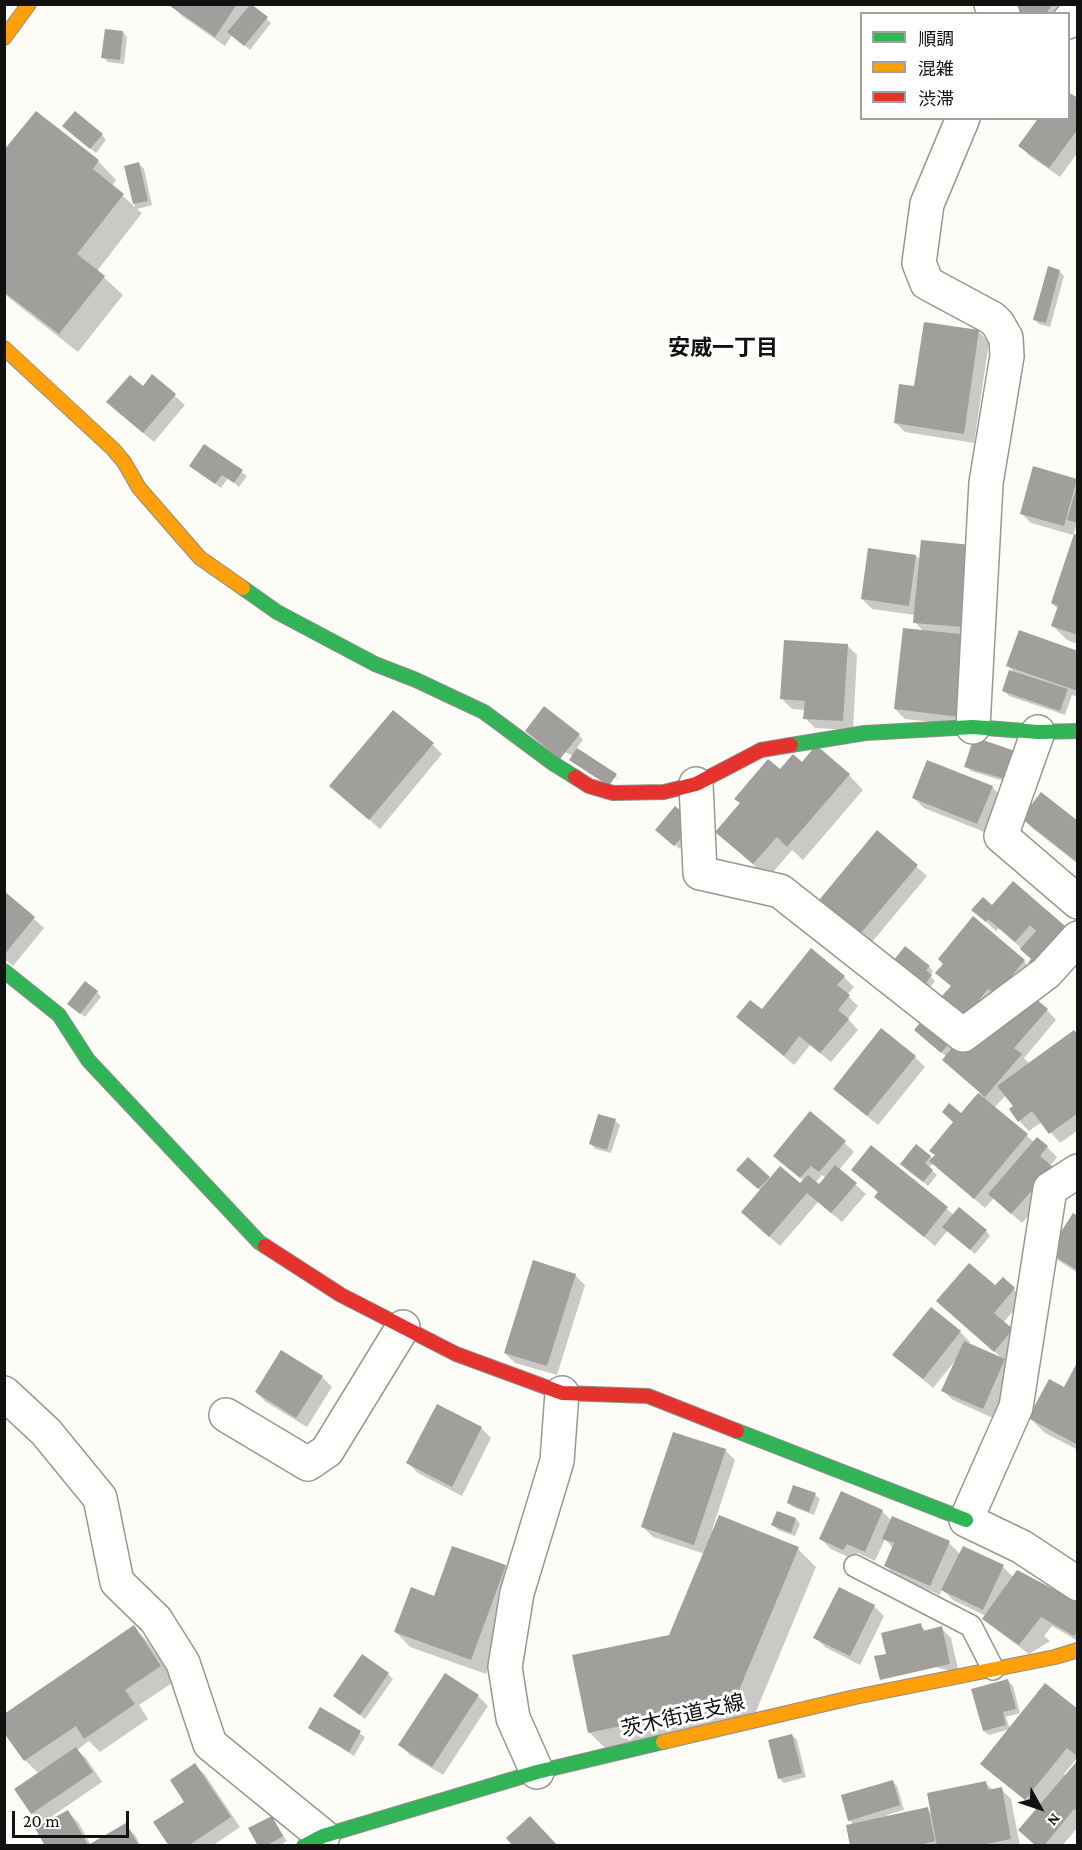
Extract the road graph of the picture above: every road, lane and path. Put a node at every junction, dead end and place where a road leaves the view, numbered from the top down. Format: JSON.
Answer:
{"nodes":[{"id":1,"x":29,"y":4,"type":"edge"},
{"id":2,"x":4,"y":38,"type":"edge"},
{"id":3,"x":962,"y":120,"type":"edge"},
{"id":4,"x":4,"y":348,"type":"edge"},
{"id":5,"x":973,"y":727,"type":"junction"},
{"id":6,"x":1077,"y":730,"type":"edge"},
{"id":7,"x":1038,"y":732,"type":"junction"},
{"id":8,"x":696,"y":784,"type":"junction"},
{"id":9,"x":1077,"y":902,"type":"edge"},
{"id":10,"x":1077,"y":938,"type":"edge"},
{"id":11,"x":4,"y":970,"type":"edge"},
{"id":12,"x":1077,"y":1171,"type":"edge"},
{"id":13,"x":404,"y":1327,"type":"junction"},
{"id":14,"x":4,"y":1393,"type":"edge"},
{"id":15,"x":562,"y":1393,"type":"junction"},
{"id":16,"x":226,"y":1415,"type":"dead end"},
{"id":17,"x":966,"y":1520,"type":"junction"},
{"id":18,"x":855,"y":1566,"type":"dead end"},
{"id":19,"x":1077,"y":1584,"type":"edge"},
{"id":20,"x":1077,"y":1650,"type":"edge"},
{"id":21,"x":993,"y":1669,"type":"junction"},
{"id":22,"x":537,"y":1772,"type":"junction"},
{"id":23,"x":323,"y":1837,"type":"edge"},
{"id":24,"x":359,"y":1845,"type":"edge"}],
"edges":[{"from":1,"to":2,"type":"street"},
{"from":3,"to":5,"type":"street"},
{"from":4,"to":8,"type":"street"},
{"from":5,"to":7,"type":"street"},
{"from":5,"to":8,"type":"street"},
{"from":6,"to":7,"type":"street"},
{"from":7,"to":9,"type":"street"},
{"from":8,"to":10,"type":"street"},
{"from":11,"to":13,"type":"street"},
{"from":12,"to":17,"type":"street"},
{"from":13,"to":15,"type":"street"},
{"from":13,"to":16,"type":"street"},
{"from":14,"to":23,"type":"street"},
{"from":15,"to":17,"type":"street"},
{"from":15,"to":22,"type":"street"},
{"from":17,"to":19,"type":"street"},
{"from":18,"to":21,"type":"lane"},
{"from":20,"to":21,"type":"street","name":"茨木街道支線"},
{"from":21,"to":22,"type":"street","name":"茨木街道支線"},
{"from":22,"to":23,"type":"street","name":"茨木街道支線"},
{"from":23,"to":24,"type":"lane"}]}
